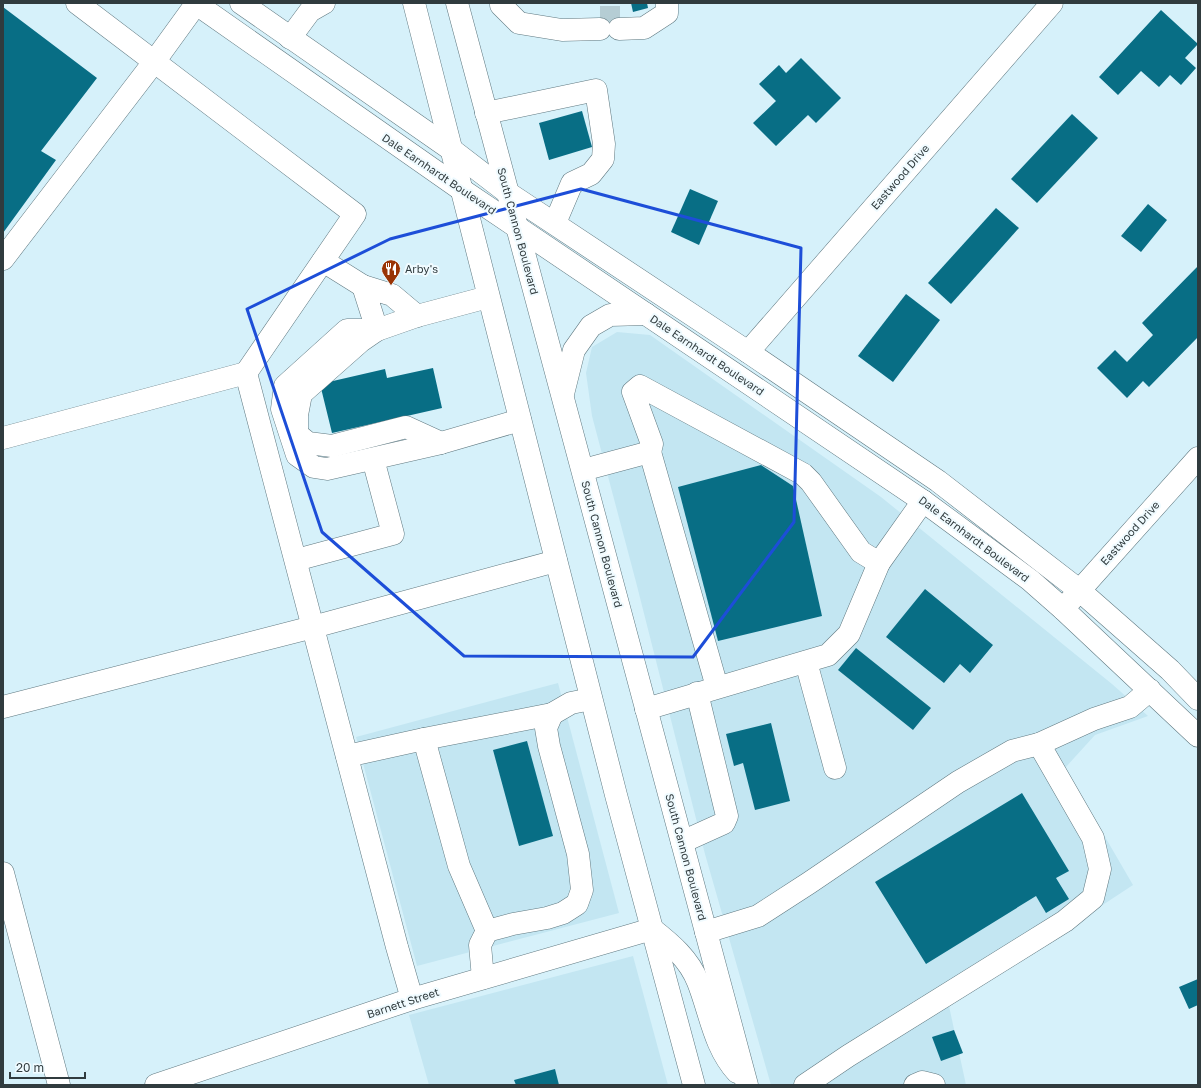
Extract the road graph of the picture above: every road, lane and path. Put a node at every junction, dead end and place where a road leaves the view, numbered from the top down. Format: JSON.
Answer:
{"nodes":[{"id":1,"x":77,"y":3,"type":"edge"},
{"id":2,"x":241,"y":3,"type":"edge"},
{"id":3,"x":414,"y":3,"type":"edge"},
{"id":4,"x":457,"y":3,"type":"edge"},
{"id":5,"x":501,"y":3,"type":"edge"},
{"id":6,"x":668,"y":3,"type":"edge"},
{"id":7,"x":1052,"y":3,"type":"edge"},
{"id":8,"x":196,"y":4,"type":"edge"},
{"id":9,"x":311,"y":6,"type":"edge"},
{"id":10,"x":290,"y":38,"type":"junction"},
{"id":11,"x":154,"y":62,"type":"junction"},
{"id":12,"x":486,"y":113,"type":"junction"},
{"id":13,"x":452,"y":150,"type":"junction"},
{"id":14,"x":462,"y":190,"type":"junction"},
{"id":15,"x":508,"y":193,"type":"junction"},
{"id":16,"x":555,"y":224,"type":"junction"},
{"id":17,"x":517,"y":227,"type":"junction"},
{"id":18,"x":3,"y":259,"type":"edge"},
{"id":19,"x":323,"y":261,"type":"junction"},
{"id":20,"x":363,"y":286,"type":"junction"},
{"id":21,"x":488,"y":298,"type":"junction"},
{"id":22,"x":646,"y":314,"type":"junction"},
{"id":23,"x":416,"y":316,"type":"junction"},
{"id":24,"x":377,"y":330,"type":"junction"},
{"id":25,"x":748,"y":352,"type":"junction"},
{"id":26,"x":246,"y":373,"type":"junction"},
{"id":27,"x":562,"y":395,"type":"junction"},
{"id":28,"x":520,"y":420,"type":"junction"},
{"id":29,"x":3,"y":438,"type":"edge"},
{"id":30,"x":441,"y":443,"type":"junction"},
{"id":31,"x":650,"y":452,"type":"junction"},
{"id":32,"x":1198,"y":458,"type":"edge"},
{"id":33,"x":373,"y":459,"type":"junction"},
{"id":34,"x":583,"y":470,"type":"junction"},
{"id":35,"x":924,"y":501,"type":"junction"},
{"id":36,"x":296,"y":560,"type":"junction"},
{"id":37,"x":556,"y":561,"type":"junction"},
{"id":38,"x":878,"y":563,"type":"junction"},
{"id":39,"x":1079,"y":590,"type":"junction"},
{"id":40,"x":1063,"y":608,"type":"junction"},
{"id":41,"x":312,"y":626,"type":"junction"},
{"id":42,"x":806,"y":662,"type":"junction"},
{"id":43,"x":707,"y":690,"type":"junction"},
{"id":44,"x":1150,"y":690,"type":"junction"},
{"id":45,"x":591,"y":699,"type":"junction"},
{"id":46,"x":1198,"y":699,"type":"edge"},
{"id":47,"x":3,"y":707,"type":"edge"},
{"id":48,"x":646,"y":709,"type":"junction"},
{"id":49,"x":552,"y":714,"type":"junction"},
{"id":50,"x":1198,"y":736,"type":"edge"},
{"id":51,"x":424,"y":739,"type":"junction"},
{"id":52,"x":1038,"y":744,"type":"junction"},
{"id":53,"x":347,"y":756,"type":"junction"},
{"id":54,"x":836,"y":768,"type":"dead end"},
{"id":55,"x":682,"y":842,"type":"junction"},
{"id":56,"x":3,"y":873,"type":"edge"},
{"id":57,"x":652,"y":929,"type":"junction"},
{"id":58,"x":487,"y":931,"type":"junction"},
{"id":59,"x":706,"y":932,"type":"junction"},
{"id":60,"x":483,"y":978,"type":"junction"},
{"id":61,"x":412,"y":999,"type":"junction"},
{"id":62,"x":747,"y":1083,"type":"edge"},
{"id":63,"x":60,"y":1085,"type":"edge"},
{"id":64,"x":156,"y":1085,"type":"edge"},
{"id":65,"x":694,"y":1085,"type":"edge"},
{"id":66,"x":805,"y":1085,"type":"edge"},
{"id":67,"x":915,"y":1085,"type":"edge"},
{"id":68,"x":934,"y":1085,"type":"edge"}],
"edges":[{"from":1,"to":11,"type":"main road"},
{"from":2,"to":10,"type":"main road","name":"Dale Earnhardt Boulevard"},
{"from":3,"to":13,"type":"main road"},
{"from":4,"to":12,"type":"main road","name":"South Cannon Boulevard"},
{"from":5,"to":6,"type":"main road"},
{"from":7,"to":25,"type":"main road","name":"Eastwood Drive"},
{"from":8,"to":11,"type":"main road"},
{"from":8,"to":14,"type":"main road","name":"Dale Earnhardt Boulevard"},
{"from":9,"to":10,"type":"main road"},
{"from":10,"to":13,"type":"main road","name":"Dale Earnhardt Boulevard"},
{"from":11,"to":18,"type":"main road"},
{"from":11,"to":19,"type":"main road"},
{"from":12,"to":15,"type":"main road","name":"South Cannon Boulevard"},
{"from":12,"to":16,"type":"main road"},
{"from":13,"to":14,"type":"main road"},
{"from":13,"to":15,"type":"main road","name":"Dale Earnhardt Boulevard"},
{"from":14,"to":17,"type":"main road","name":"Dale Earnhardt Boulevard"},
{"from":14,"to":21,"type":"main road"},
{"from":15,"to":16,"type":"main road","name":"Dale Earnhardt Boulevard"},
{"from":15,"to":17,"type":"main road","name":"South Cannon Boulevard"},
{"from":16,"to":25,"type":"main road","name":"Dale Earnhardt Boulevard"},
{"from":17,"to":22,"type":"main road","name":"Dale Earnhardt Boulevard"},
{"from":17,"to":27,"type":"main road","name":"South Cannon Boulevard"},
{"from":19,"to":20,"type":"main road"},
{"from":19,"to":26,"type":"main road"},
{"from":20,"to":23,"type":"main road"},
{"from":20,"to":24,"type":"main road"},
{"from":21,"to":23,"type":"main road"},
{"from":21,"to":28,"type":"main road"},
{"from":22,"to":27,"type":"main road"},
{"from":22,"to":35,"type":"main road","name":"Dale Earnhardt Boulevard"},
{"from":23,"to":24,"type":"main road"},
{"from":24,"to":30,"type":"main road"},
{"from":24,"to":33,"type":"main road"},
{"from":25,"to":39,"type":"main road","name":"Dale Earnhardt Boulevard"},
{"from":26,"to":29,"type":"main road"},
{"from":26,"to":36,"type":"main road"},
{"from":27,"to":34,"type":"main road","name":"South Cannon Boulevard"},
{"from":28,"to":30,"type":"main road"},
{"from":28,"to":37,"type":"main road"},
{"from":30,"to":33,"type":"main road"},
{"from":31,"to":34,"type":"main road"},
{"from":31,"to":38,"type":"main road"},
{"from":31,"to":43,"type":"main road"},
{"from":32,"to":39,"type":"main road","name":"Eastwood Drive"},
{"from":33,"to":36,"type":"main road"},
{"from":34,"to":48,"type":"main road","name":"South Cannon Boulevard"},
{"from":35,"to":38,"type":"main road"},
{"from":35,"to":40,"type":"main road","name":"Dale Earnhardt Boulevard"},
{"from":36,"to":41,"type":"main road"},
{"from":37,"to":41,"type":"main road"},
{"from":37,"to":45,"type":"main road"},
{"from":38,"to":42,"type":"main road"},
{"from":39,"to":40,"type":"main road","name":"Eastwood Drive"},
{"from":39,"to":46,"type":"main road","name":"Dale Earnhardt Boulevard"},
{"from":40,"to":44,"type":"main road","name":"Dale Earnhardt Boulevard"},
{"from":41,"to":47,"type":"main road"},
{"from":41,"to":53,"type":"main road"},
{"from":42,"to":43,"type":"main road"},
{"from":42,"to":54,"type":"main road"},
{"from":43,"to":48,"type":"main road"},
{"from":43,"to":55,"type":"main road"},
{"from":44,"to":50,"type":"main road","name":"Dale Earnhardt Boulevard"},
{"from":44,"to":52,"type":"main road"},
{"from":45,"to":49,"type":"main road"},
{"from":45,"to":57,"type":"main road"},
{"from":48,"to":55,"type":"main road","name":"South Cannon Boulevard"},
{"from":49,"to":51,"type":"main road"},
{"from":49,"to":58,"type":"main road"},
{"from":51,"to":53,"type":"main road"},
{"from":51,"to":58,"type":"main road"},
{"from":52,"to":59,"type":"main road"},
{"from":52,"to":66,"type":"main road"},
{"from":53,"to":61,"type":"main road"},
{"from":55,"to":59,"type":"main road","name":"South Cannon Boulevard"},
{"from":56,"to":63,"type":"main road"},
{"from":57,"to":60,"type":"main road","name":"Barnett Street"},
{"from":57,"to":62,"type":"main road"},
{"from":57,"to":65,"type":"main road"},
{"from":58,"to":60,"type":"main road"},
{"from":59,"to":62,"type":"main road","name":"South Cannon Boulevard"},
{"from":60,"to":61,"type":"main road","name":"Barnett Street"},
{"from":61,"to":64,"type":"main road","name":"Barnett Street"},
{"from":67,"to":68,"type":"main road"}]}
